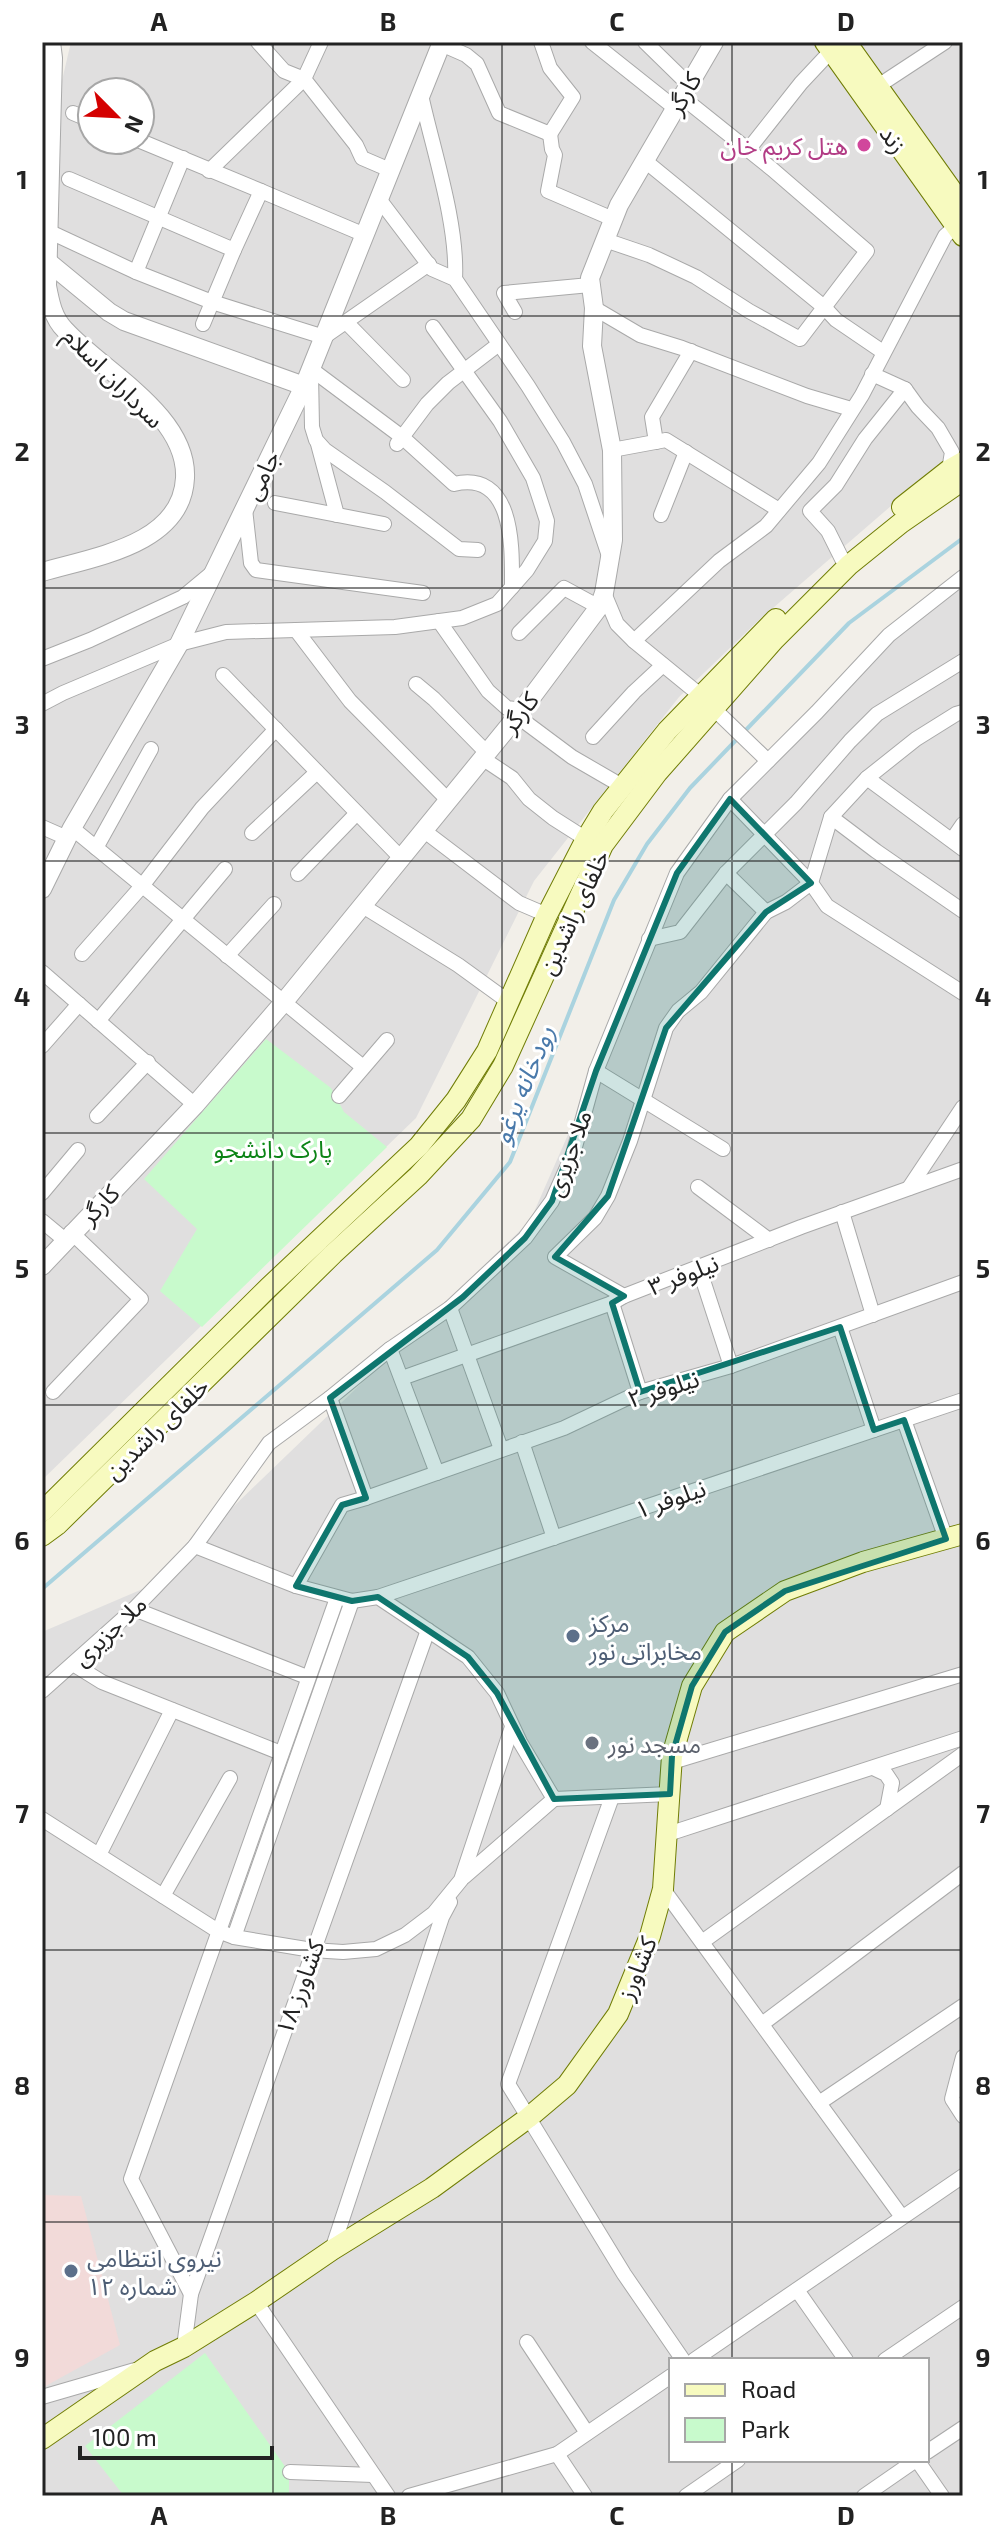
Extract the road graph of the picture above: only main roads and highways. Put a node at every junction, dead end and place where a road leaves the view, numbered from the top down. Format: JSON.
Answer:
{"nodes":[{"id":1,"x":834,"y":45,"type":"edge"},
{"id":2,"x":963,"y":206,"type":"edge"},
{"id":3,"x":960,"y":231,"type":"edge"},
{"id":4,"x":958,"y":471,"type":"edge"},
{"id":5,"x":706,"y":702,"type":"junction"},
{"id":6,"x":42,"y":1512,"type":"edge"},
{"id":7,"x":42,"y":1536,"type":"edge"},
{"id":8,"x":955,"y":1537,"type":"edge"},
{"id":9,"x":179,"y":2350,"type":"junction"},
{"id":10,"x":42,"y":2439,"type":"edge"},
{"id":11,"x":42,"y":2455,"type":"edge"}],
"edges":[{"from":1,"to":2,"type":"main road","name":"زند"},
{"from":1,"to":3,"type":"main road","name":"زند"},
{"from":4,"to":5,"type":"main road","name":"خلفای راشدین"},
{"from":4,"to":5,"type":"main road"},
{"from":5,"to":6,"type":"main road"},
{"from":5,"to":7,"type":"main road","name":"خلفای راشدین"},
{"from":8,"to":9,"type":"main road","name":"کشاورز"},
{"from":9,"to":10,"type":"main road"},
{"from":9,"to":11,"type":"main road"}]}
